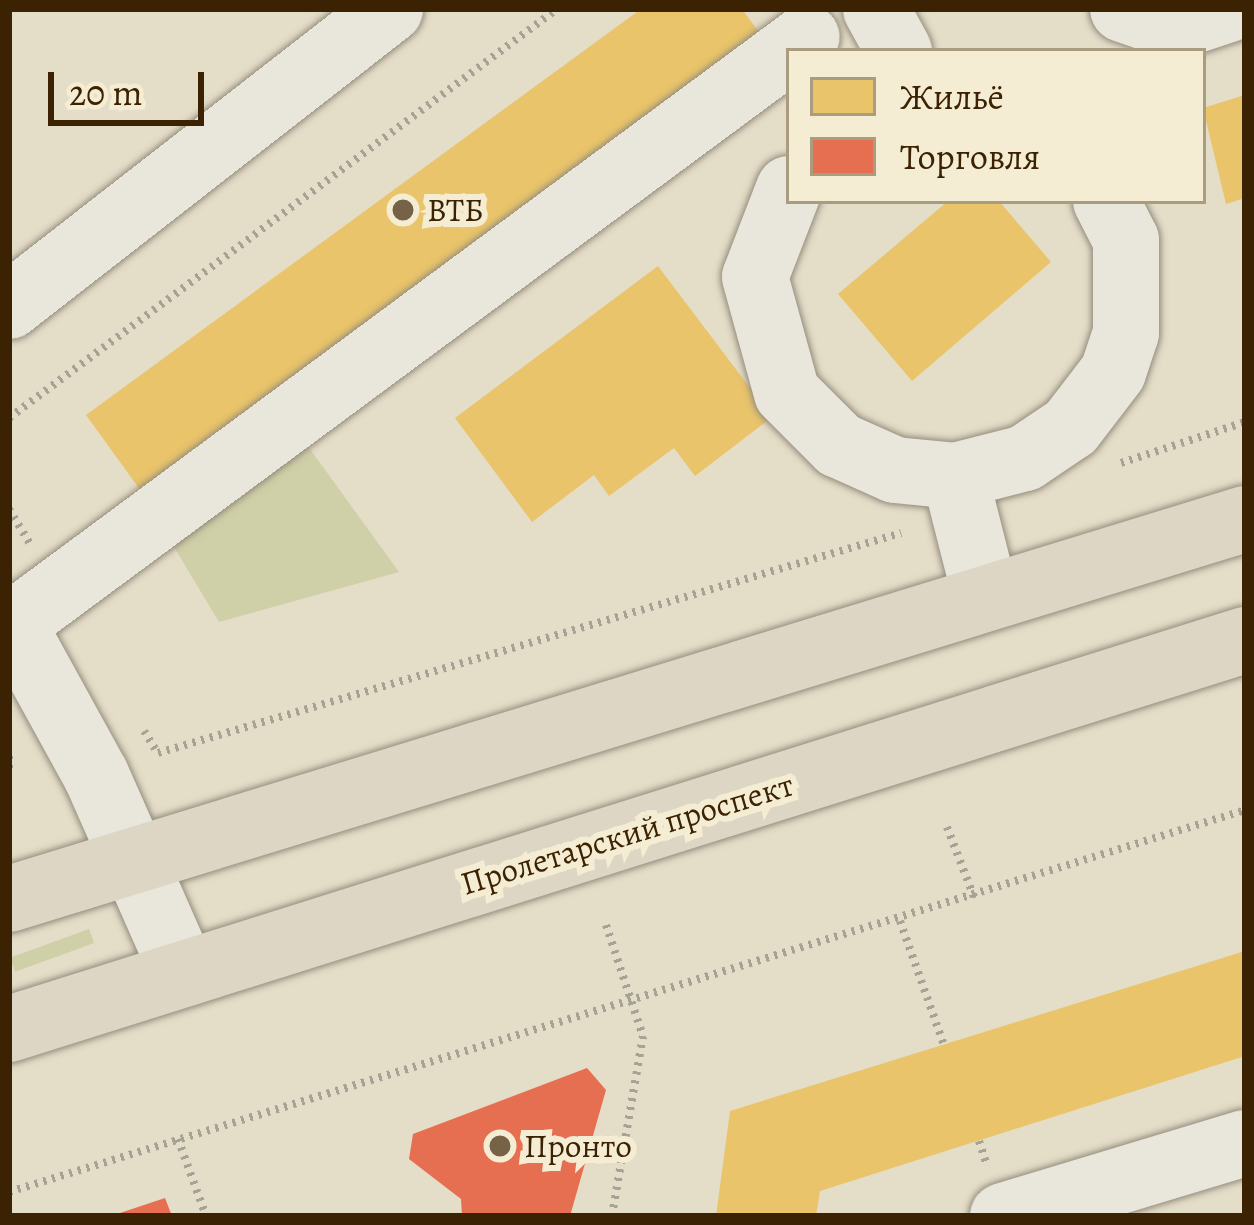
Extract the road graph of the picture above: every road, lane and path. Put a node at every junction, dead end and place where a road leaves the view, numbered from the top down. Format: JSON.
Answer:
{"nodes":[{"id":1,"x":390,"y":9,"type":"edge"},
{"id":2,"x":557,"y":9,"type":"edge"},
{"id":3,"x":876,"y":9,"type":"edge"},
{"id":4,"x":1124,"y":9,"type":"edge"},
{"id":5,"x":1229,"y":9,"type":"edge"},
{"id":6,"x":806,"y":37,"type":"dead end"},
{"id":7,"x":791,"y":48,"type":"edge"},
{"id":8,"x":897,"y":48,"type":"edge"},
{"id":9,"x":786,"y":52,"type":"edge"},
{"id":10,"x":786,"y":197,"type":"edge"},
{"id":11,"x":1108,"y":204,"type":"edge"},
{"id":12,"x":9,"y":306,"type":"edge"},
{"id":13,"x":9,"y":418,"type":"edge"},
{"id":14,"x":1245,"y":422,"type":"edge"},
{"id":15,"x":1095,"y":471,"type":"dead end"},
{"id":16,"x":961,"y":495,"type":"junction"},
{"id":17,"x":1245,"y":519,"type":"edge"},
{"id":18,"x":986,"y":598,"type":"junction"},
{"id":19,"x":11,"y":621,"type":"edge"},
{"id":20,"x":1245,"y":640,"type":"edge"},
{"id":21,"x":158,"y":753,"type":"dead end"},
{"id":22,"x":9,"y":756,"type":"edge"},
{"id":23,"x":9,"y":769,"type":"edge"},
{"id":24,"x":1245,"y":810,"type":"edge"},
{"id":25,"x":947,"y":826,"type":"dead end"},
{"id":26,"x":135,"y":858,"type":"junction"},
{"id":27,"x":974,"y":897,"type":"junction"},
{"id":28,"x":9,"y":898,"type":"edge"},
{"id":29,"x":900,"y":921,"type":"junction"},
{"id":30,"x":606,"y":925,"type":"dead end"},
{"id":31,"x":183,"y":972,"type":"junction"},
{"id":32,"x":633,"y":1001,"type":"junction"},
{"id":33,"x":9,"y":1029,"type":"edge"},
{"id":34,"x":944,"y":1045,"type":"dead end"},
{"id":35,"x":178,"y":1139,"type":"junction"},
{"id":36,"x":1245,"y":1143,"type":"edge"},
{"id":37,"x":9,"y":1192,"type":"edge"},
{"id":38,"x":206,"y":1216,"type":"edge"},
{"id":39,"x":611,"y":1216,"type":"edge"},
{"id":40,"x":1005,"y":1216,"type":"edge"}],
"edges":[{"from":1,"to":12,"type":"street"},
{"from":2,"to":13,"type":"path"},
{"from":3,"to":8,"type":"street"},
{"from":4,"to":5,"type":"street"},
{"from":6,"to":7,"type":"street"},
{"from":9,"to":19,"type":"street"},
{"from":10,"to":16,"type":"street"},
{"from":11,"to":16,"type":"street"},
{"from":14,"to":15,"type":"path"},
{"from":16,"to":18,"type":"street"},
{"from":16,"to":21,"type":"path"},
{"from":17,"to":18,"type":"main road"},
{"from":18,"to":26,"type":"main road"},
{"from":19,"to":26,"type":"street"},
{"from":20,"to":31,"type":"main road","name":"Пролетарский проспект"},
{"from":22,"to":23,"type":"path"},
{"from":24,"to":27,"type":"path"},
{"from":25,"to":27,"type":"path"},
{"from":26,"to":28,"type":"main road"},
{"from":26,"to":31,"type":"street"},
{"from":27,"to":29,"type":"path"},
{"from":29,"to":32,"type":"path"},
{"from":29,"to":34,"type":"path"},
{"from":30,"to":32,"type":"path"},
{"from":31,"to":33,"type":"main road","name":"Пролетарский проспект"},
{"from":32,"to":35,"type":"path"},
{"from":32,"to":39,"type":"path"},
{"from":35,"to":37,"type":"path"},
{"from":35,"to":38,"type":"path"},
{"from":36,"to":40,"type":"street"}]}
